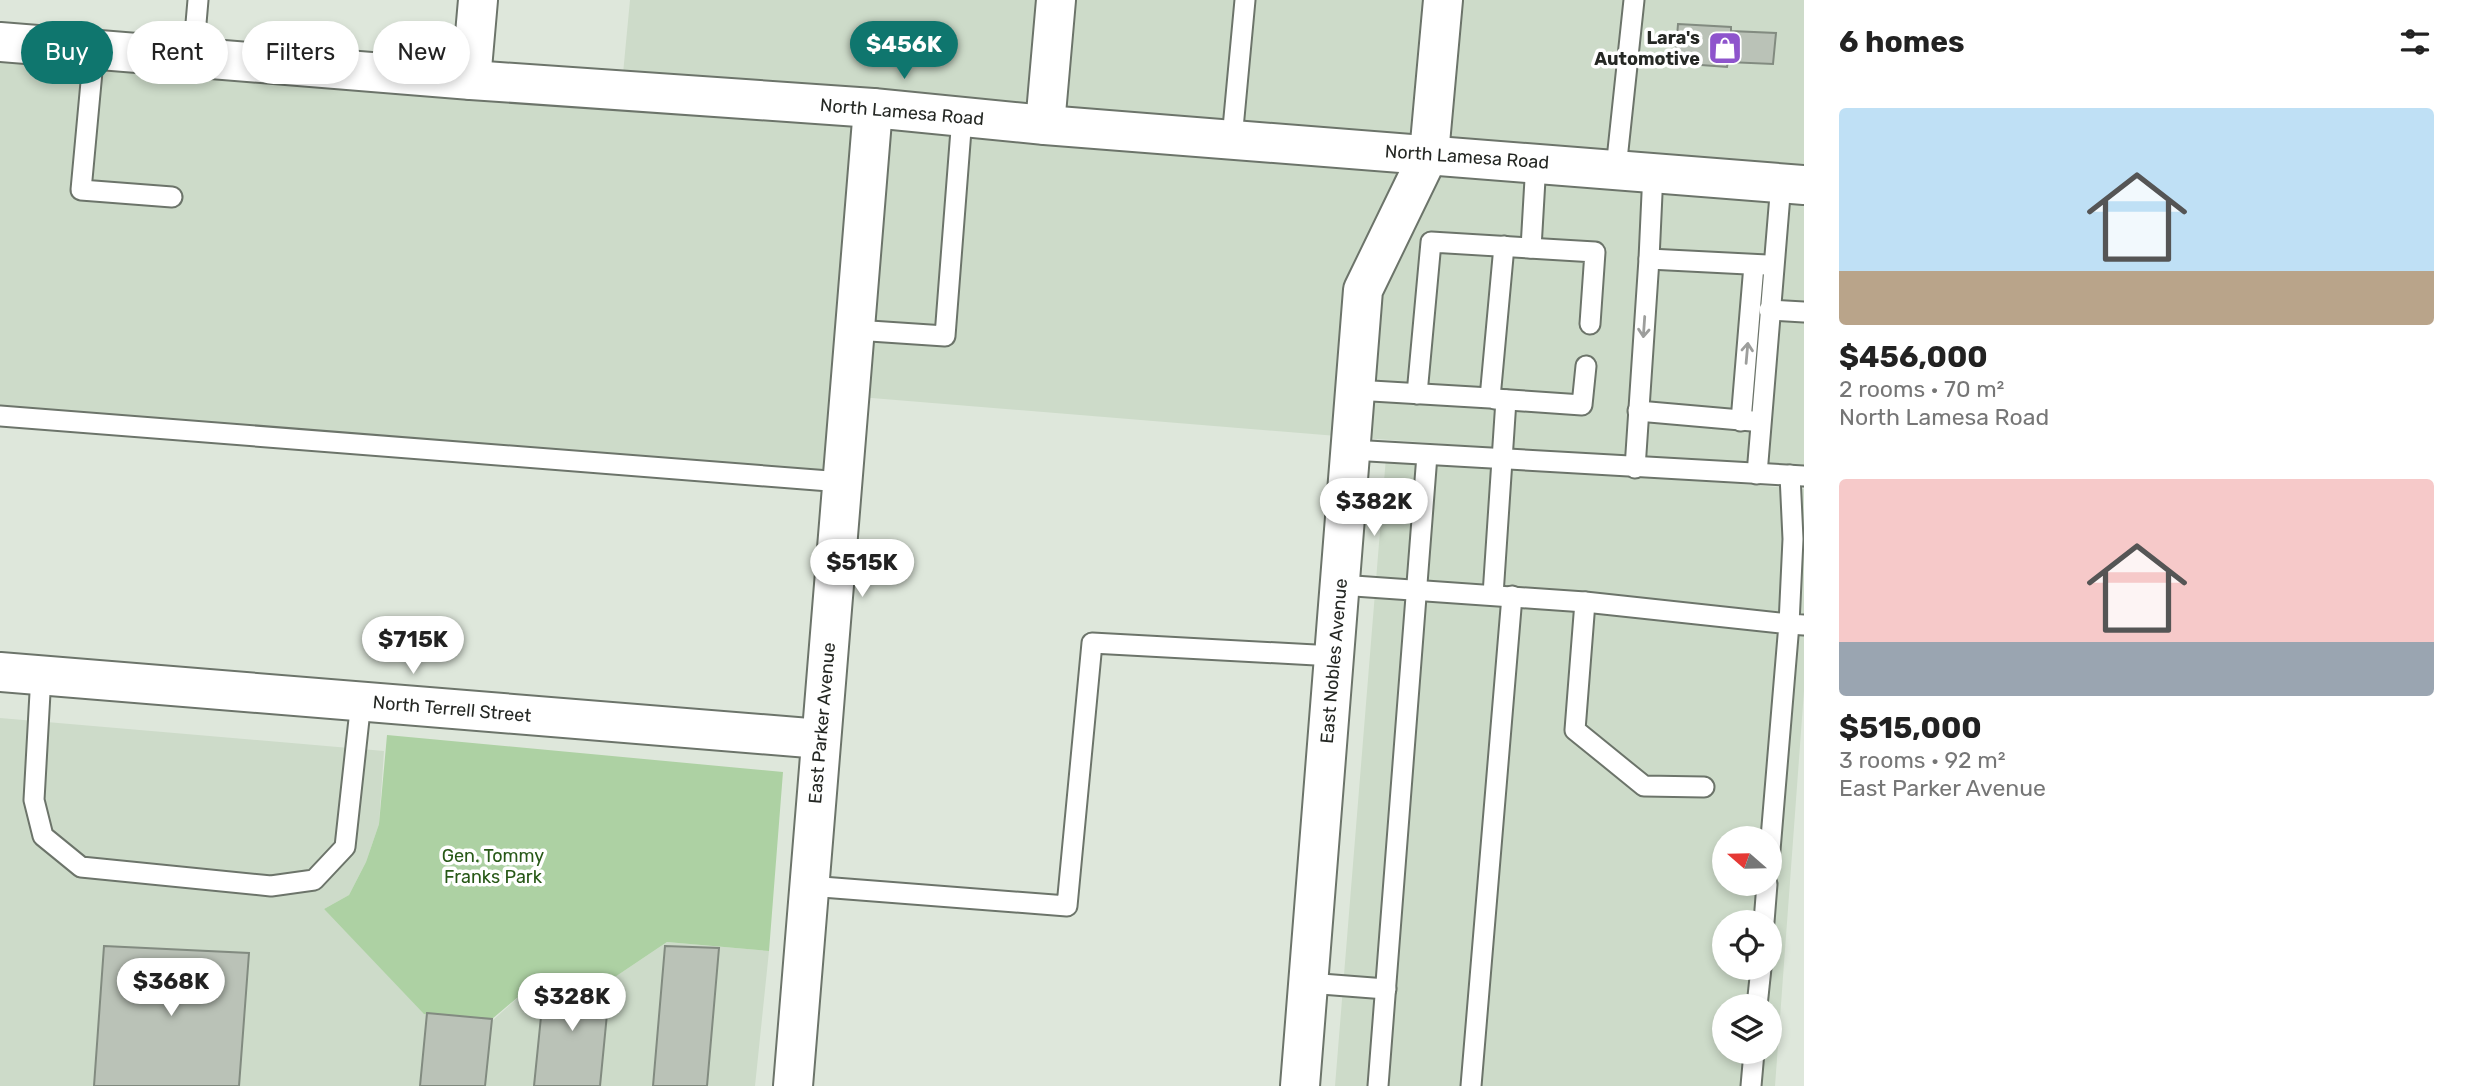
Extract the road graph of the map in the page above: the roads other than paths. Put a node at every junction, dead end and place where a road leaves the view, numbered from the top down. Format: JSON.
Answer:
{"nodes":[{"id":1,"x":198,"y":0,"type":"edge"},
{"id":2,"x":478,"y":0,"type":"edge"},
{"id":3,"x":1056,"y":0,"type":"edge"},
{"id":4,"x":1245,"y":0,"type":"edge"},
{"id":5,"x":1443,"y":0,"type":"edge"},
{"id":6,"x":1634,"y":0,"type":"edge"},
{"id":7,"x":196,"y":21,"type":"edge"},
{"id":8,"x":0,"y":43,"type":"edge"},
{"id":9,"x":21,"y":45,"type":"edge"},
{"id":10,"x":228,"y":61,"type":"edge"},
{"id":11,"x":471,"y":80,"type":"junction"},
{"id":12,"x":91,"y":84,"type":"edge"},
{"id":13,"x":873,"y":108,"type":"junction"},
{"id":14,"x":962,"y":117,"type":"junction"},
{"id":15,"x":1045,"y":125,"type":"junction"},
{"id":16,"x":1232,"y":139,"type":"junction"},
{"id":17,"x":1429,"y":154,"type":"junction"},
{"id":18,"x":1536,"y":162,"type":"junction"},
{"id":19,"x":1634,"y":170,"type":"junction"},
{"id":20,"x":1792,"y":184,"type":"edge"},
{"id":21,"x":172,"y":197,"type":"dead end"},
{"id":22,"x":1504,"y":246,"type":"junction"},
{"id":23,"x":1531,"y":248,"type":"junction"},
{"id":24,"x":1650,"y":259,"type":"junction"},
{"id":25,"x":1764,"y":265,"type":"junction"},
{"id":26,"x":1769,"y":310,"type":"junction"},
{"id":27,"x":1804,"y":312,"type":"edge"},
{"id":28,"x":1590,"y":324,"type":"dead end"},
{"id":29,"x":855,"y":330,"type":"junction"},
{"id":30,"x":1586,"y":366,"type":"dead end"},
{"id":31,"x":1355,"y":390,"type":"junction"},
{"id":32,"x":1417,"y":394,"type":"junction"},
{"id":33,"x":1498,"y":399,"type":"junction"},
{"id":34,"x":1638,"y":411,"type":"junction"},
{"id":35,"x":0,"y":416,"type":"edge"},
{"id":36,"x":1741,"y":421,"type":"junction"},
{"id":37,"x":1761,"y":422,"type":"junction"},
{"id":38,"x":1351,"y":450,"type":"junction"},
{"id":39,"x":1427,"y":455,"type":"junction"},
{"id":40,"x":1502,"y":459,"type":"junction"},
{"id":41,"x":1635,"y":468,"type":"junction"},
{"id":42,"x":1756,"y":474,"type":"junction"},
{"id":43,"x":1797,"y":476,"type":"edge"},
{"id":44,"x":842,"y":482,"type":"junction"},
{"id":45,"x":1799,"y":540,"type":"edge"},
{"id":46,"x":1340,"y":585,"type":"junction"},
{"id":47,"x":1416,"y":590,"type":"junction"},
{"id":48,"x":1502,"y":595,"type":"junction"},
{"id":49,"x":1585,"y":602,"type":"junction"},
{"id":50,"x":1796,"y":624,"type":"edge"},
{"id":51,"x":1334,"y":656,"type":"junction"},
{"id":52,"x":0,"y":671,"type":"edge"},
{"id":53,"x":41,"y":675,"type":"junction"},
{"id":54,"x":361,"y":701,"type":"junction"},
{"id":55,"x":821,"y":739,"type":"junction"},
{"id":56,"x":1704,"y":787,"type":"dead end"},
{"id":57,"x":1773,"y":826,"type":"edge"},
{"id":58,"x":809,"y":886,"type":"junction"},
{"id":59,"x":1308,"y":983,"type":"junction"},
{"id":60,"x":1386,"y":989,"type":"junction"},
{"id":61,"x":1753,"y":1064,"type":"edge"},
{"id":62,"x":793,"y":1086,"type":"edge"},
{"id":63,"x":1300,"y":1086,"type":"edge"},
{"id":64,"x":1378,"y":1086,"type":"edge"},
{"id":65,"x":1471,"y":1086,"type":"edge"},
{"id":66,"x":1751,"y":1086,"type":"edge"}],
"edges":[{"from":1,"to":7,"type":"lane"},
{"from":2,"to":11,"type":"street"},
{"from":3,"to":15,"type":"street"},
{"from":4,"to":16,"type":"lane"},
{"from":5,"to":17,"type":"street","name":"East Nobles Avenue"},
{"from":6,"to":19,"type":"lane"},
{"from":8,"to":9,"type":"street","name":"North Lamesa Road"},
{"from":10,"to":11,"type":"street","name":"North Lamesa Road"},
{"from":11,"to":13,"type":"street","name":"North Lamesa Road"},
{"from":12,"to":21,"type":"lane"},
{"from":13,"to":14,"type":"street","name":"North Lamesa Road"},
{"from":13,"to":29,"type":"street","name":"East Parker Avenue"},
{"from":14,"to":15,"type":"street","name":"North Lamesa Road"},
{"from":14,"to":29,"type":"lane"},
{"from":15,"to":16,"type":"street","name":"North Lamesa Road"},
{"from":16,"to":17,"type":"street","name":"North Lamesa Road"},
{"from":17,"to":18,"type":"street","name":"North Lamesa Road"},
{"from":17,"to":31,"type":"street","name":"East Nobles Avenue"},
{"from":18,"to":19,"type":"street","name":"North Lamesa Road"},
{"from":18,"to":23,"type":"lane"},
{"from":19,"to":20,"type":"street","name":"North Lamesa Road"},
{"from":19,"to":24,"type":"lane"},
{"from":20,"to":25,"type":"lane"},
{"from":22,"to":23,"type":"lane"},
{"from":22,"to":32,"type":"lane"},
{"from":22,"to":33,"type":"lane"},
{"from":23,"to":28,"type":"lane"},
{"from":24,"to":25,"type":"lane"},
{"from":24,"to":34,"type":"lane","one_way":true},
{"from":25,"to":26,"type":"lane"},
{"from":36,"to":25,"type":"lane","one_way":true},
{"from":26,"to":27,"type":"lane"},
{"from":26,"to":37,"type":"lane"},
{"from":29,"to":44,"type":"street","name":"East Parker Avenue"},
{"from":30,"to":33,"type":"lane"},
{"from":31,"to":32,"type":"lane"},
{"from":31,"to":38,"type":"street","name":"East Nobles Avenue"},
{"from":32,"to":33,"type":"lane"},
{"from":33,"to":40,"type":"lane"},
{"from":34,"to":36,"type":"lane"},
{"from":34,"to":41,"type":"lane"},
{"from":35,"to":44,"type":"lane"},
{"from":36,"to":37,"type":"lane"},
{"from":37,"to":42,"type":"lane"},
{"from":38,"to":39,"type":"lane"},
{"from":38,"to":46,"type":"street","name":"East Nobles Avenue"},
{"from":39,"to":40,"type":"lane"},
{"from":39,"to":47,"type":"lane"},
{"from":40,"to":41,"type":"lane"},
{"from":40,"to":48,"type":"lane"},
{"from":41,"to":42,"type":"lane"},
{"from":42,"to":43,"type":"lane"},
{"from":43,"to":45,"type":"lane"},
{"from":44,"to":55,"type":"street","name":"East Parker Avenue"},
{"from":45,"to":50,"type":"lane"},
{"from":46,"to":47,"type":"lane"},
{"from":46,"to":51,"type":"street","name":"East Nobles Avenue"},
{"from":47,"to":48,"type":"lane"},
{"from":47,"to":60,"type":"lane"},
{"from":48,"to":49,"type":"lane"},
{"from":48,"to":65,"type":"lane"},
{"from":49,"to":50,"type":"lane"},
{"from":49,"to":56,"type":"lane"},
{"from":50,"to":57,"type":"lane"},
{"from":51,"to":58,"type":"lane"},
{"from":51,"to":59,"type":"street","name":"East Nobles Avenue"},
{"from":52,"to":53,"type":"street","name":"North Terrell Street"},
{"from":53,"to":54,"type":"street","name":"North Terrell Street"},
{"from":53,"to":54,"type":"lane"},
{"from":54,"to":55,"type":"street","name":"North Terrell Street"},
{"from":55,"to":58,"type":"street","name":"East Parker Avenue"},
{"from":58,"to":62,"type":"street","name":"East Parker Avenue"},
{"from":59,"to":60,"type":"lane"},
{"from":59,"to":63,"type":"street","name":"East Nobles Avenue"},
{"from":60,"to":64,"type":"lane"},
{"from":61,"to":66,"type":"lane"}]}
